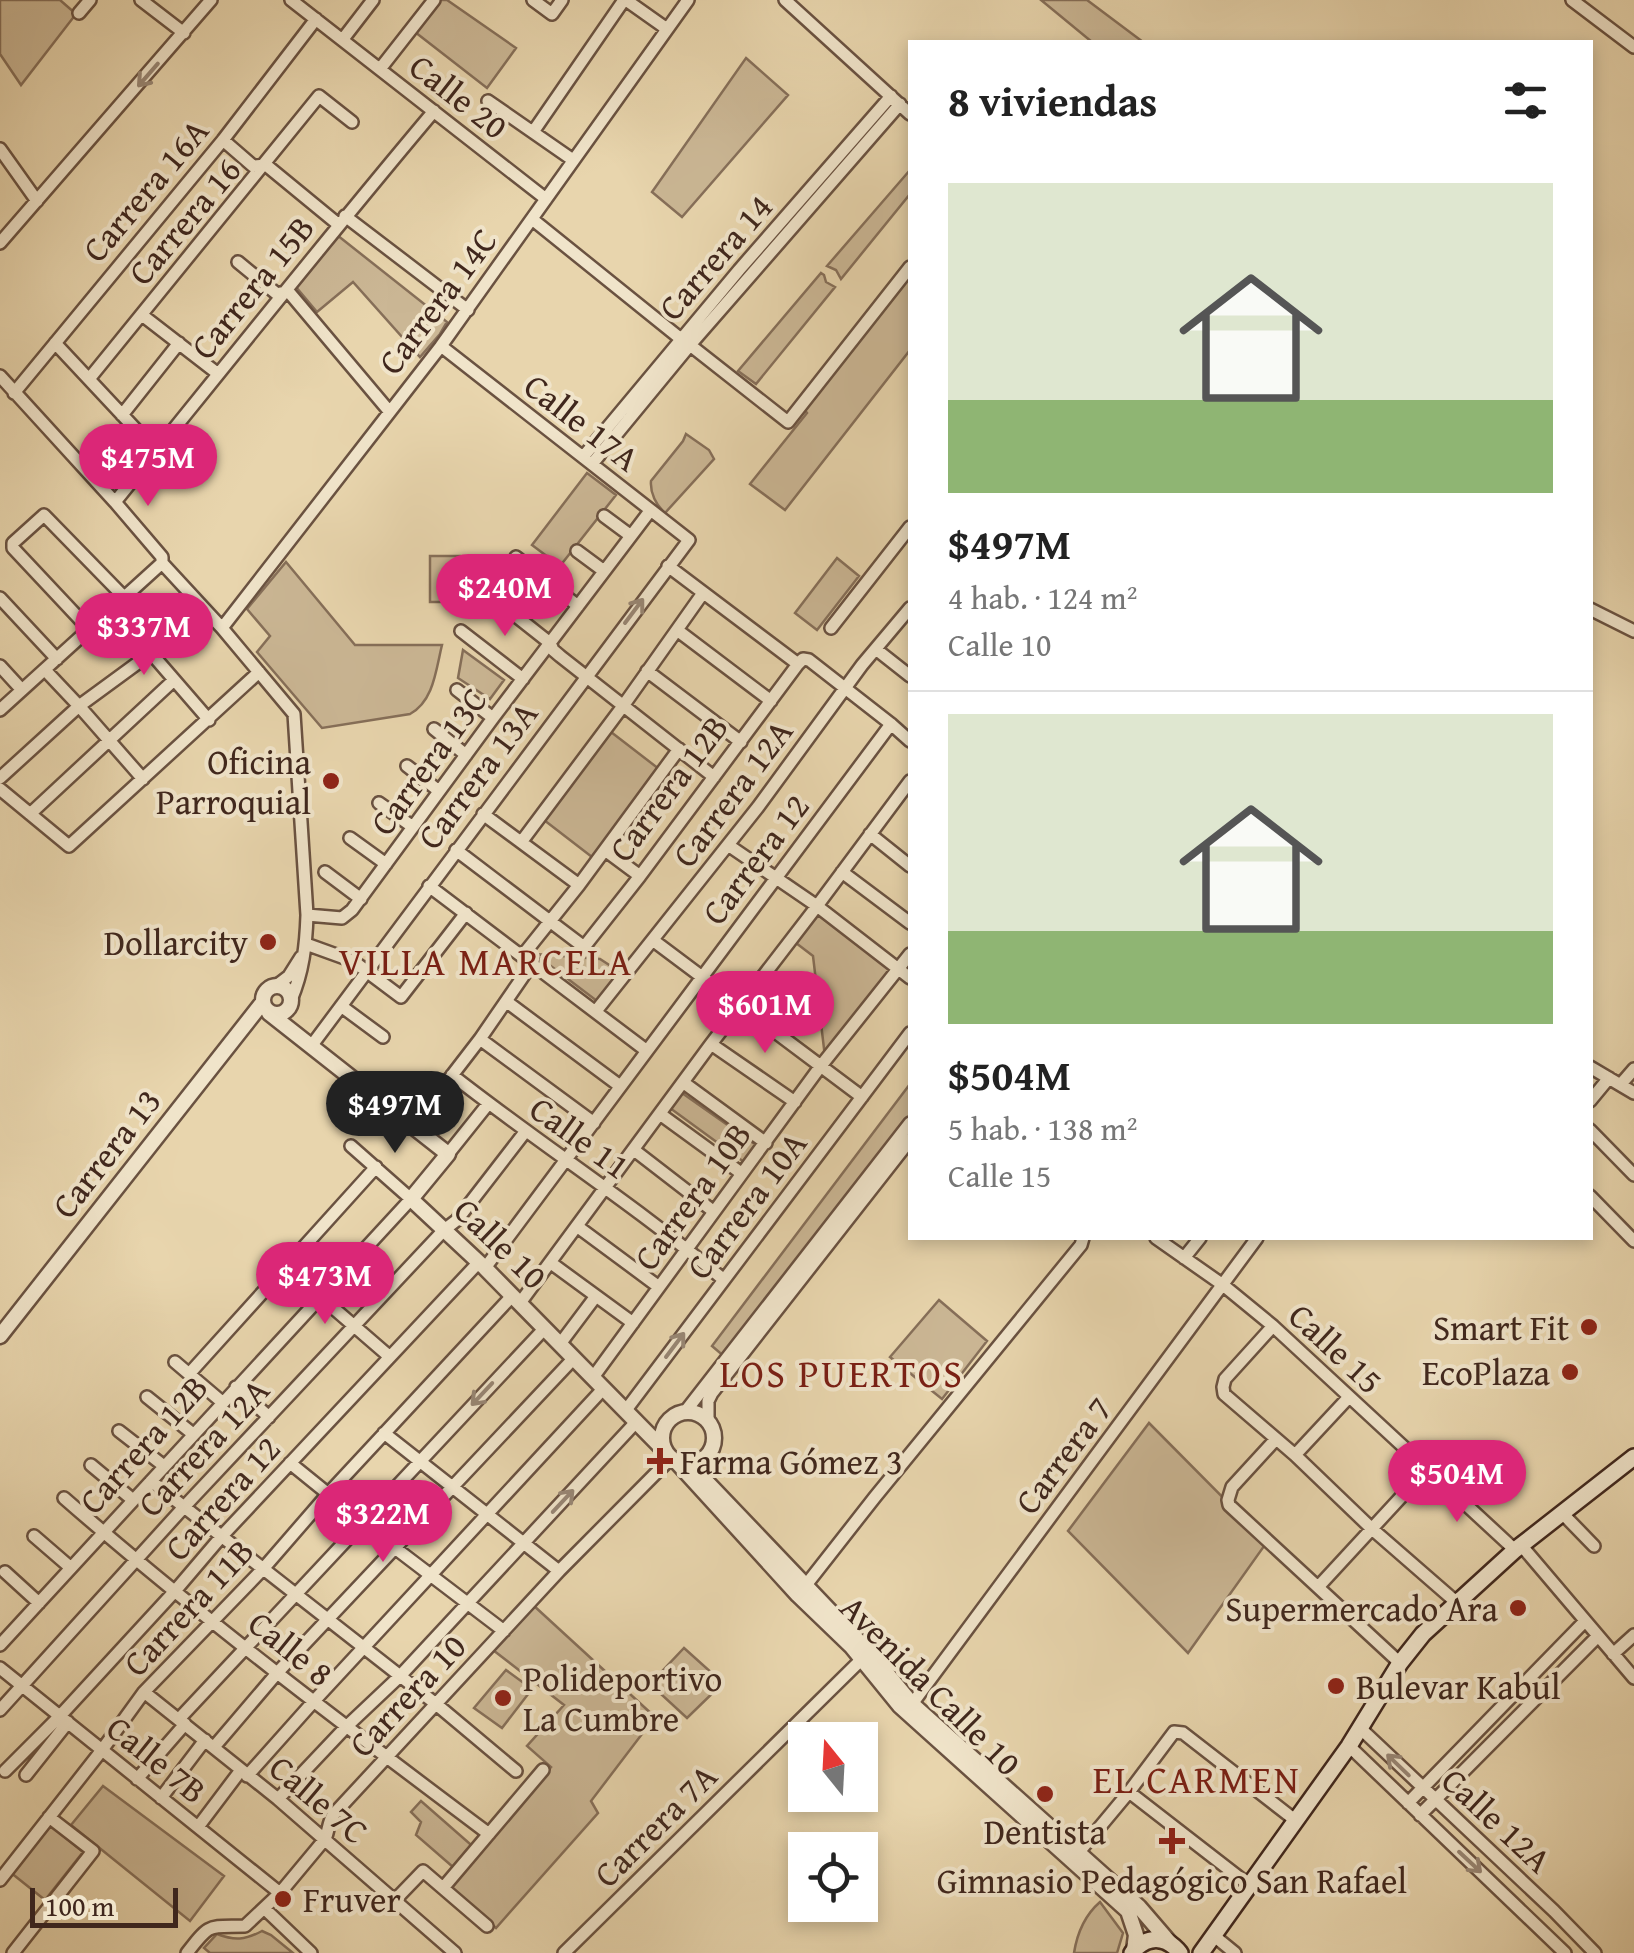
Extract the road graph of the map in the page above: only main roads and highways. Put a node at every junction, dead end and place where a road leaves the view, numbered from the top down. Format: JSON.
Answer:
{"nodes":[{"id":1,"x":1634,"y":1456,"type":"edge"},
{"id":2,"x":1207,"y":1947,"type":"edge"},
{"id":3,"x":1175,"y":1948,"type":"edge"},
{"id":4,"x":1133,"y":1952,"type":"edge"}],
"edges":[{"from":1,"to":2,"type":"main road"},
{"from":3,"to":4,"type":"main road"}]}
